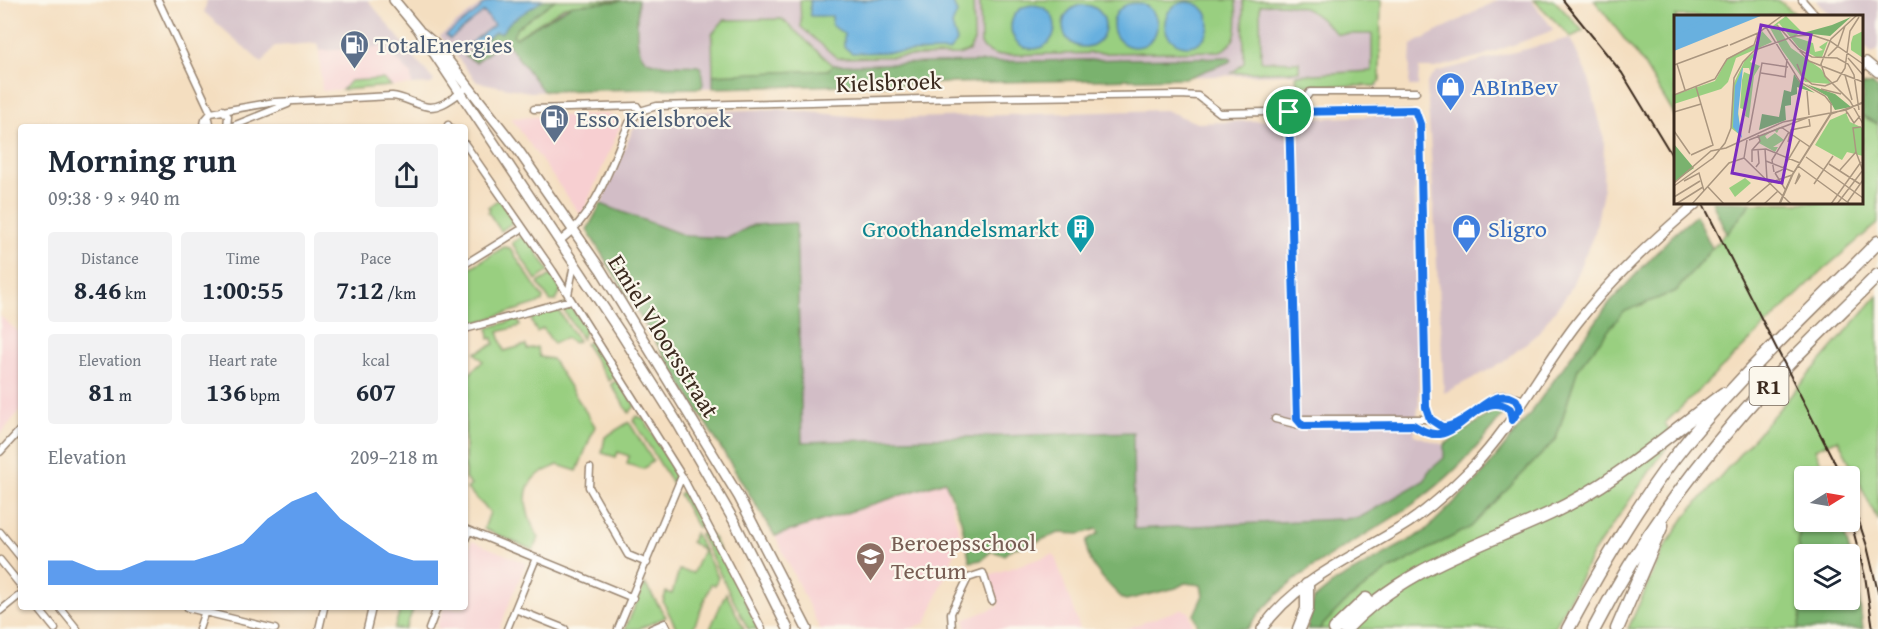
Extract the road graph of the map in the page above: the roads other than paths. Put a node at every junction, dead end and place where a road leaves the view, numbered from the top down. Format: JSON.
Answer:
{"nodes":[{"id":1,"x":158,"y":0,"type":"edge"},
{"id":2,"x":394,"y":0,"type":"edge"},
{"id":3,"x":1802,"y":0,"type":"edge"},
{"id":4,"x":1815,"y":15,"type":"edge"},
{"id":5,"x":1863,"y":63,"type":"edge"},
{"id":6,"x":1878,"y":72,"type":"edge"},
{"id":7,"x":464,"y":90,"type":"junction"},
{"id":8,"x":1416,"y":92,"type":"dead end"},
{"id":9,"x":294,"y":102,"type":"junction"},
{"id":10,"x":534,"y":109,"type":"dead end"},
{"id":11,"x":221,"y":110,"type":"junction"},
{"id":12,"x":640,"y":111,"type":"junction"},
{"id":13,"x":1289,"y":112,"type":"junction"},
{"id":14,"x":1306,"y":112,"type":"junction"},
{"id":15,"x":210,"y":116,"type":"junction"},
{"id":16,"x":204,"y":124,"type":"edge"},
{"id":17,"x":211,"y":124,"type":"edge"},
{"id":18,"x":227,"y":124,"type":"edge"},
{"id":19,"x":237,"y":124,"type":"edge"},
{"id":20,"x":468,"y":148,"type":"edge"},
{"id":21,"x":1695,"y":205,"type":"edge"},
{"id":22,"x":523,"y":228,"type":"junction"},
{"id":23,"x":575,"y":230,"type":"junction"},
{"id":24,"x":560,"y":241,"type":"junction"},
{"id":25,"x":1878,"y":242,"type":"edge"},
{"id":26,"x":468,"y":262,"type":"edge"},
{"id":27,"x":574,"y":263,"type":"junction"},
{"id":28,"x":1878,"y":275,"type":"edge"},
{"id":29,"x":570,"y":297,"type":"junction"},
{"id":30,"x":468,"y":328,"type":"edge"},
{"id":31,"x":1743,"y":379,"type":"junction"},
{"id":32,"x":1488,"y":404,"type":"junction"},
{"id":33,"x":1518,"y":404,"type":"junction"},
{"id":34,"x":1510,"y":409,"type":"junction"},
{"id":35,"x":1275,"y":419,"type":"dead end"},
{"id":36,"x":1297,"y":419,"type":"junction"},
{"id":37,"x":1430,"y":419,"type":"junction"},
{"id":38,"x":1512,"y":420,"type":"junction"},
{"id":39,"x":1460,"y":423,"type":"junction"},
{"id":40,"x":1303,"y":426,"type":"junction"},
{"id":41,"x":1425,"y":432,"type":"junction"},
{"id":42,"x":17,"y":440,"type":"edge"},
{"id":43,"x":0,"y":453,"type":"edge"},
{"id":44,"x":590,"y":468,"type":"dead end"},
{"id":45,"x":682,"y":476,"type":"junction"},
{"id":46,"x":1670,"y":505,"type":"junction"},
{"id":47,"x":468,"y":530,"type":"edge"},
{"id":48,"x":0,"y":532,"type":"edge"},
{"id":49,"x":1484,"y":540,"type":"junction"},
{"id":50,"x":18,"y":554,"type":"edge"},
{"id":51,"x":536,"y":558,"type":"junction"},
{"id":52,"x":0,"y":560,"type":"edge"},
{"id":53,"x":647,"y":563,"type":"junction"},
{"id":54,"x":18,"y":582,"type":"edge"},
{"id":55,"x":1307,"y":585,"type":"junction"},
{"id":56,"x":18,"y":596,"type":"edge"},
{"id":57,"x":633,"y":598,"type":"junction"},
{"id":58,"x":992,"y":601,"type":"dead end"},
{"id":59,"x":515,"y":609,"type":"junction"},
{"id":60,"x":40,"y":610,"type":"edge"},
{"id":61,"x":62,"y":610,"type":"edge"},
{"id":62,"x":205,"y":610,"type":"edge"},
{"id":63,"x":324,"y":610,"type":"edge"},
{"id":64,"x":372,"y":610,"type":"edge"},
{"id":65,"x":436,"y":610,"type":"edge"},
{"id":66,"x":0,"y":611,"type":"edge"},
{"id":67,"x":666,"y":626,"type":"edge"},
{"id":68,"x":949,"y":628,"type":"edge"},
{"id":69,"x":55,"y":629,"type":"edge"},
{"id":70,"x":77,"y":629,"type":"edge"},
{"id":71,"x":199,"y":629,"type":"edge"},
{"id":72,"x":275,"y":629,"type":"edge"},
{"id":73,"x":319,"y":629,"type":"edge"},
{"id":74,"x":367,"y":629,"type":"edge"},
{"id":75,"x":429,"y":629,"type":"edge"},
{"id":76,"x":507,"y":629,"type":"edge"},
{"id":77,"x":565,"y":629,"type":"edge"},
{"id":78,"x":618,"y":629,"type":"edge"},
{"id":79,"x":651,"y":629,"type":"edge"},
{"id":80,"x":762,"y":629,"type":"edge"},
{"id":81,"x":788,"y":629,"type":"edge"},
{"id":82,"x":807,"y":629,"type":"edge"},
{"id":83,"x":1262,"y":629,"type":"edge"},
{"id":84,"x":1299,"y":629,"type":"edge"},
{"id":85,"x":1335,"y":629,"type":"edge"},
{"id":86,"x":1347,"y":629,"type":"edge"},
{"id":87,"x":1568,"y":629,"type":"edge"},
{"id":88,"x":1594,"y":629,"type":"edge"},
{"id":89,"x":1617,"y":629,"type":"edge"}],
"edges":[{"from":1,"to":15,"type":"street"},
{"from":2,"to":7,"type":"street"},
{"from":3,"to":4,"type":"street"},
{"from":5,"to":6,"type":"street"},
{"from":7,"to":9,"type":"street"},
{"from":7,"to":23,"type":"street","name":"Emiel Vloorsstraat"},
{"from":7,"to":24,"type":"street","name":"Emiel Vloorsstraat"},
{"from":8,"to":14,"type":"street"},
{"from":9,"to":11,"type":"street"},
{"from":9,"to":19,"type":"street"},
{"from":10,"to":12,"type":"street","name":"Kielsbroek"},
{"from":11,"to":15,"type":"street"},
{"from":11,"to":18,"type":"street"},
{"from":12,"to":13,"type":"street","name":"Kielsbroek"},
{"from":12,"to":23,"type":"street"},
{"from":13,"to":14,"type":"street","name":"Kielsbroek"},
{"from":13,"to":36,"type":"street"},
{"from":14,"to":37,"type":"street","name":"Kielsbroek"},
{"from":15,"to":16,"type":"street"},
{"from":15,"to":17,"type":"street"},
{"from":20,"to":22,"type":"street"},
{"from":21,"to":33,"type":"street"},
{"from":22,"to":26,"type":"street"},
{"from":22,"to":29,"type":"street"},
{"from":23,"to":24,"type":"street"},
{"from":23,"to":82,"type":"street","name":"Emiel Vloorsstraat"},
{"from":24,"to":27,"type":"street","name":"Emiel Vloorsstraat"},
{"from":25,"to":31,"type":"highway","number":"R1"},
{"from":27,"to":29,"type":"street","name":"Emiel Vloorsstraat"},
{"from":27,"to":81,"type":"street","name":"Emiel Vloorsstraat"},
{"from":28,"to":46,"type":"highway","number":"R1"},
{"from":29,"to":30,"type":"street"},
{"from":29,"to":45,"type":"street"},
{"from":31,"to":49,"type":"highway"},
{"from":31,"to":87,"type":"highway","number":"R1"},
{"from":32,"to":33,"type":"street"},
{"from":32,"to":34,"type":"street"},
{"from":32,"to":39,"type":"street"},
{"from":33,"to":34,"type":"street"},
{"from":33,"to":38,"type":"street"},
{"from":34,"to":38,"type":"street"},
{"from":35,"to":40,"type":"street"},
{"from":36,"to":37,"type":"street"},
{"from":36,"to":40,"type":"street"},
{"from":37,"to":39,"type":"street"},
{"from":37,"to":41,"type":"street"},
{"from":38,"to":55,"type":"street"},
{"from":39,"to":41,"type":"street"},
{"from":40,"to":41,"type":"street"},
{"from":42,"to":43,"type":"street"},
{"from":44,"to":53,"type":"street"},
{"from":45,"to":53,"type":"street"},
{"from":45,"to":80,"type":"street"},
{"from":46,"to":88,"type":"highway","number":"R1"},
{"from":46,"to":89,"type":"highway"},
{"from":47,"to":51,"type":"street"},
{"from":48,"to":50,"type":"street"},
{"from":49,"to":85,"type":"highway"},
{"from":49,"to":86,"type":"highway"},
{"from":51,"to":57,"type":"street"},
{"from":51,"to":59,"type":"street"},
{"from":52,"to":54,"type":"street"},
{"from":53,"to":57,"type":"street"},
{"from":55,"to":83,"type":"street"},
{"from":55,"to":84,"type":"highway"},
{"from":56,"to":66,"type":"street"},
{"from":57,"to":78,"type":"street"},
{"from":58,"to":68,"type":"street"},
{"from":59,"to":76,"type":"street"},
{"from":59,"to":77,"type":"street"},
{"from":60,"to":69,"type":"street"},
{"from":61,"to":70,"type":"street"},
{"from":62,"to":71,"type":"street"},
{"from":62,"to":72,"type":"street"},
{"from":63,"to":73,"type":"street"},
{"from":64,"to":74,"type":"street"},
{"from":65,"to":75,"type":"street"},
{"from":67,"to":79,"type":"street"}]}
